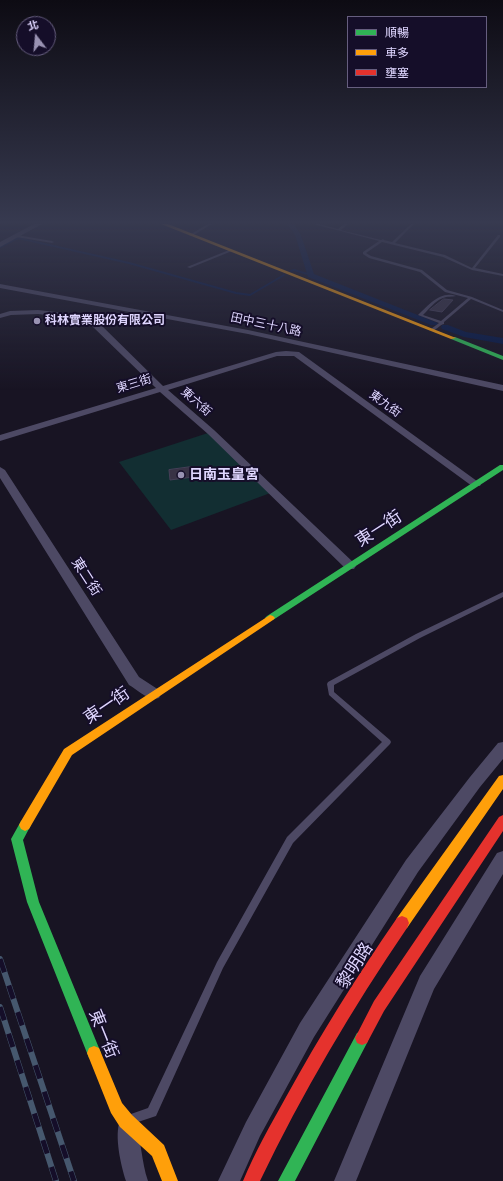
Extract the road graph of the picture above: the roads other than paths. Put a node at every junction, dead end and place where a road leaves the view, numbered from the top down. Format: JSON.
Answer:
{"nodes":[{"id":1,"x":304,"y":279,"type":"edge"},
{"id":2,"x":431,"y":279,"type":"edge"},
{"id":3,"x":0,"y":286,"type":"edge"},
{"id":4,"x":470,"y":299,"type":"junction"},
{"id":5,"x":503,"y":311,"type":"edge"},
{"id":6,"x":0,"y":316,"type":"edge"},
{"id":7,"x":443,"y":323,"type":"junction"},
{"id":8,"x":432,"y":330,"type":"junction"},
{"id":9,"x":276,"y":354,"type":"joint"},
{"id":10,"x":503,"y":358,"type":"edge"},
{"id":11,"x":161,"y":388,"type":"junction"},
{"id":12,"x":503,"y":388,"type":"edge"},
{"id":13,"x":0,"y":438,"type":"edge"},
{"id":14,"x":503,"y":467,"type":"edge"},
{"id":15,"x":0,"y":470,"type":"edge"},
{"id":16,"x":476,"y":484,"type":"junction"},
{"id":17,"x":350,"y":566,"type":"junction"},
{"id":18,"x":503,"y":594,"type":"edge"},
{"id":19,"x":154,"y":694,"type":"junction"},
{"id":20,"x":503,"y":748,"type":"edge"},
{"id":21,"x":503,"y":780,"type":"edge"},
{"id":22,"x":503,"y":821,"type":"edge"},
{"id":23,"x":503,"y":858,"type":"edge"},
{"id":24,"x":126,"y":1121,"type":"junction"},
{"id":25,"x":138,"y":1181,"type":"edge"},
{"id":26,"x":170,"y":1181,"type":"edge"},
{"id":27,"x":229,"y":1181,"type":"edge"},
{"id":28,"x":251,"y":1181,"type":"edge"},
{"id":29,"x":286,"y":1181,"type":"edge"},
{"id":30,"x":345,"y":1181,"type":"edge"}],
"edges":[{"from":1,"to":8,"type":"street"},
{"from":2,"to":4,"type":"lane"},
{"from":3,"to":12,"type":"street","name":"田中三十八路"},
{"from":4,"to":5,"type":"lane"},
{"from":4,"to":7,"type":"lane"},
{"from":4,"to":7,"type":"lane"},
{"from":6,"to":11,"type":"street","name":"東六街"},
{"from":7,"to":8,"type":"lane"},
{"from":8,"to":10,"type":"street"},
{"from":9,"to":11,"type":"street","name":"東三街"},
{"from":9,"to":16,"type":"street","name":"東九街"},
{"from":11,"to":13,"type":"street","name":"東三街"},
{"from":11,"to":17,"type":"street","name":"東六街"},
{"from":14,"to":16,"type":"street","name":"東一街"},
{"from":15,"to":19,"type":"street","name":"東二街"},
{"from":16,"to":17,"type":"street","name":"東一街"},
{"from":17,"to":19,"type":"street","name":"東一街"},
{"from":18,"to":24,"type":"lane"},
{"from":19,"to":24,"type":"street","name":"東一街"},
{"from":20,"to":27,"type":"street"},
{"from":21,"to":28,"type":"street","name":"黎明路"},
{"from":22,"to":29,"type":"street"},
{"from":23,"to":30,"type":"street"},
{"from":24,"to":25,"type":"street"},
{"from":24,"to":26,"type":"street","name":"東一街"}]}
